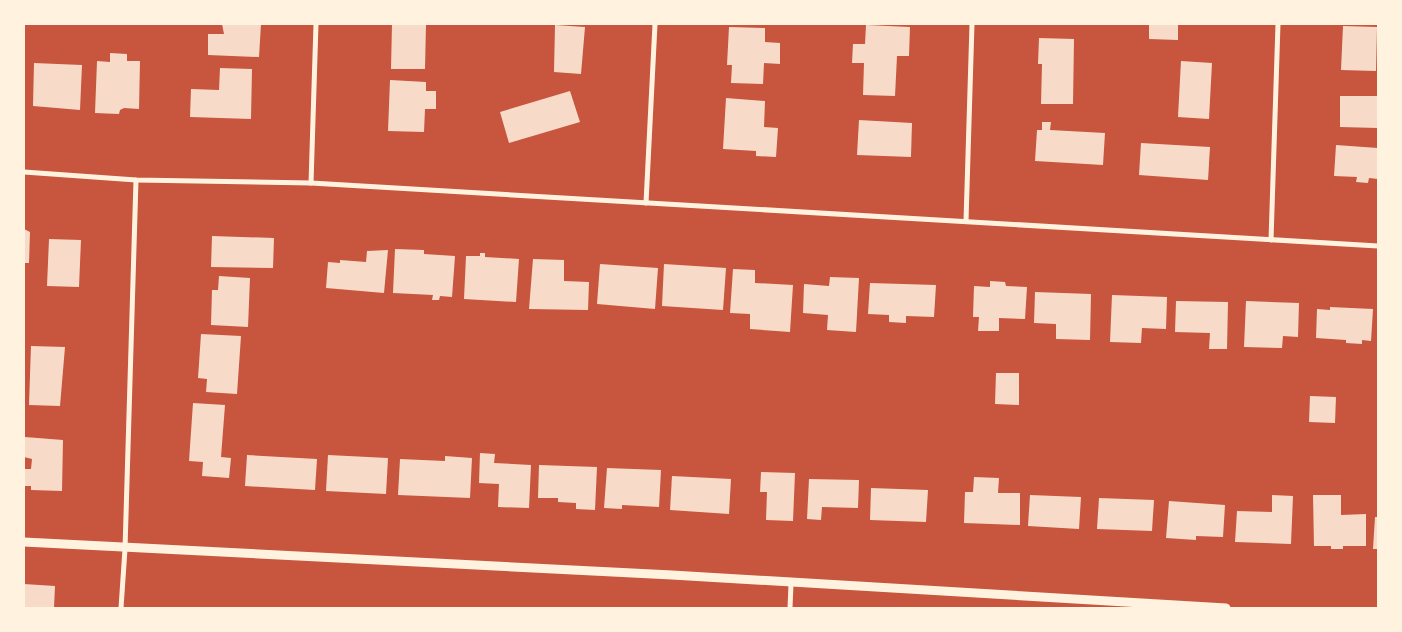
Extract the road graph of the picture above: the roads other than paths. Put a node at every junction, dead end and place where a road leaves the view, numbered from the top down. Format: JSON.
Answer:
{"nodes":[{"id":1,"x":316,"y":24,"type":"edge"},
{"id":2,"x":655,"y":24,"type":"edge"},
{"id":3,"x":972,"y":24,"type":"edge"},
{"id":4,"x":1278,"y":24,"type":"edge"},
{"id":5,"x":24,"y":172,"type":"edge"},
{"id":6,"x":136,"y":180,"type":"junction"},
{"id":7,"x":310,"y":182,"type":"junction"},
{"id":8,"x":646,"y":202,"type":"junction"},
{"id":9,"x":966,"y":221,"type":"junction"},
{"id":10,"x":1271,"y":240,"type":"junction"},
{"id":11,"x":1378,"y":246,"type":"edge"},
{"id":12,"x":24,"y":542,"type":"edge"},
{"id":13,"x":125,"y":548,"type":"junction"},
{"id":14,"x":791,"y":584,"type":"junction"},
{"id":15,"x":121,"y":608,"type":"edge"},
{"id":16,"x":790,"y":608,"type":"edge"},
{"id":17,"x":1226,"y":608,"type":"edge"}],
"edges":[{"from":1,"to":7,"type":"street"},
{"from":2,"to":8,"type":"street"},
{"from":3,"to":9,"type":"street"},
{"from":4,"to":10,"type":"street"},
{"from":5,"to":6,"type":"street"},
{"from":6,"to":7,"type":"street"},
{"from":6,"to":13,"type":"street"},
{"from":7,"to":8,"type":"street"},
{"from":8,"to":9,"type":"street"},
{"from":9,"to":10,"type":"street"},
{"from":10,"to":11,"type":"street"},
{"from":12,"to":13,"type":"street"},
{"from":13,"to":14,"type":"street"},
{"from":13,"to":15,"type":"street"},
{"from":14,"to":16,"type":"street"},
{"from":14,"to":17,"type":"street"}]}
